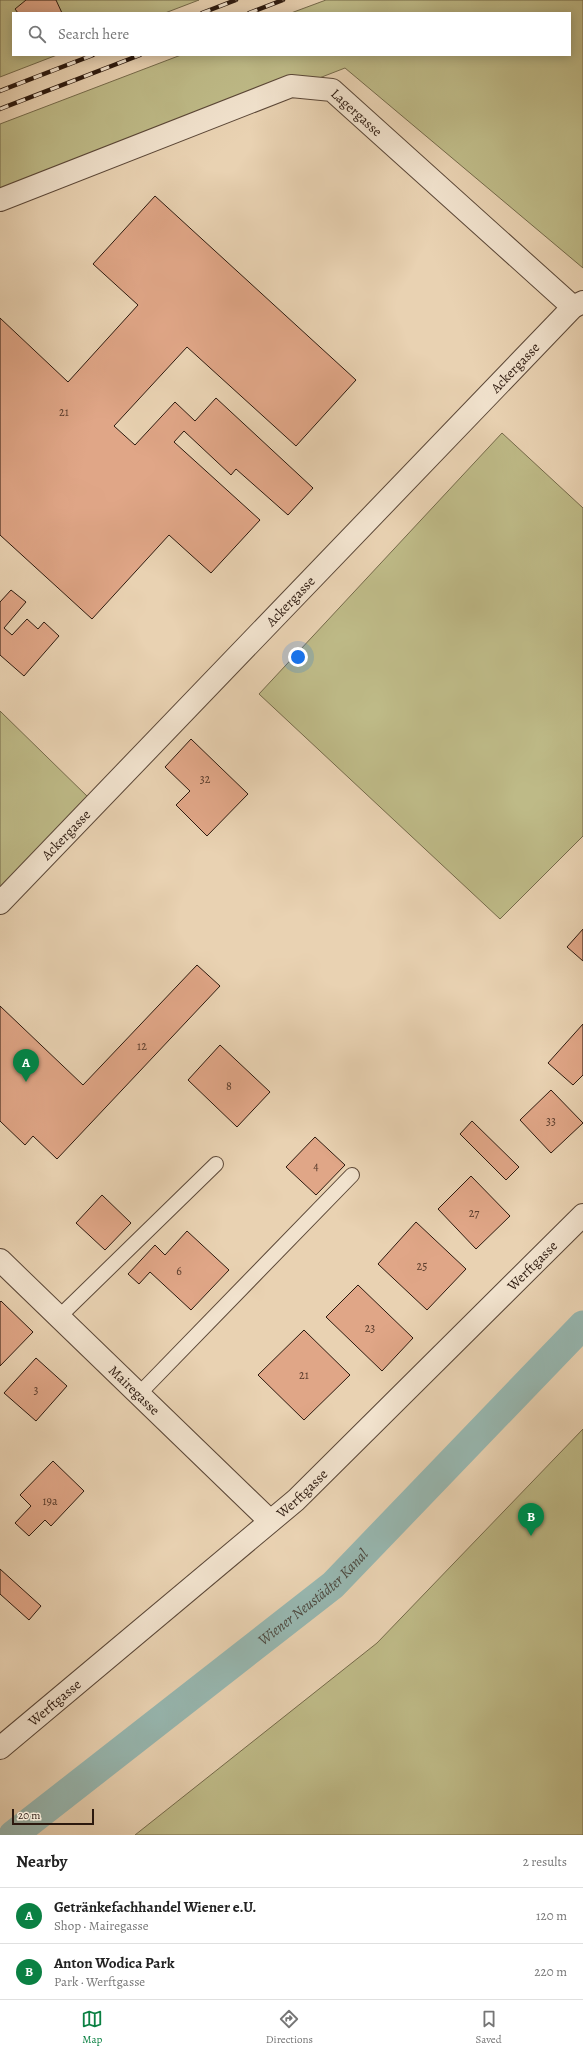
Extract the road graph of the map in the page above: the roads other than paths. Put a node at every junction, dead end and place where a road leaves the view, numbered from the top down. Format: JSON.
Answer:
{"nodes":[{"id":1,"x":0,"y":200,"type":"edge"},
{"id":2,"x":578,"y":304,"type":"edge"},
{"id":3,"x":0,"y":903,"type":"edge"},
{"id":4,"x":216,"y":1164,"type":"dead end"},
{"id":5,"x":352,"y":1176,"type":"dead end"},
{"id":6,"x":583,"y":1215,"type":"edge"},
{"id":7,"x":0,"y":1260,"type":"edge"},
{"id":8,"x":60,"y":1316,"type":"junction"},
{"id":9,"x":138,"y":1395,"type":"junction"},
{"id":10,"x":270,"y":1521,"type":"junction"},
{"id":11,"x":0,"y":1748,"type":"edge"}],
"edges":[{"from":1,"to":2,"type":"street","name":"Lagergasse"},
{"from":2,"to":3,"type":"street","name":"Ackergasse"},
{"from":4,"to":8,"type":"lane"},
{"from":5,"to":9,"type":"lane"},
{"from":6,"to":10,"type":"street","name":"Werftgasse"},
{"from":7,"to":8,"type":"street","name":"Mairegasse"},
{"from":8,"to":9,"type":"street","name":"Mairegasse"},
{"from":9,"to":10,"type":"street","name":"Mairegasse"},
{"from":10,"to":11,"type":"street","name":"Werftgasse"}]}
